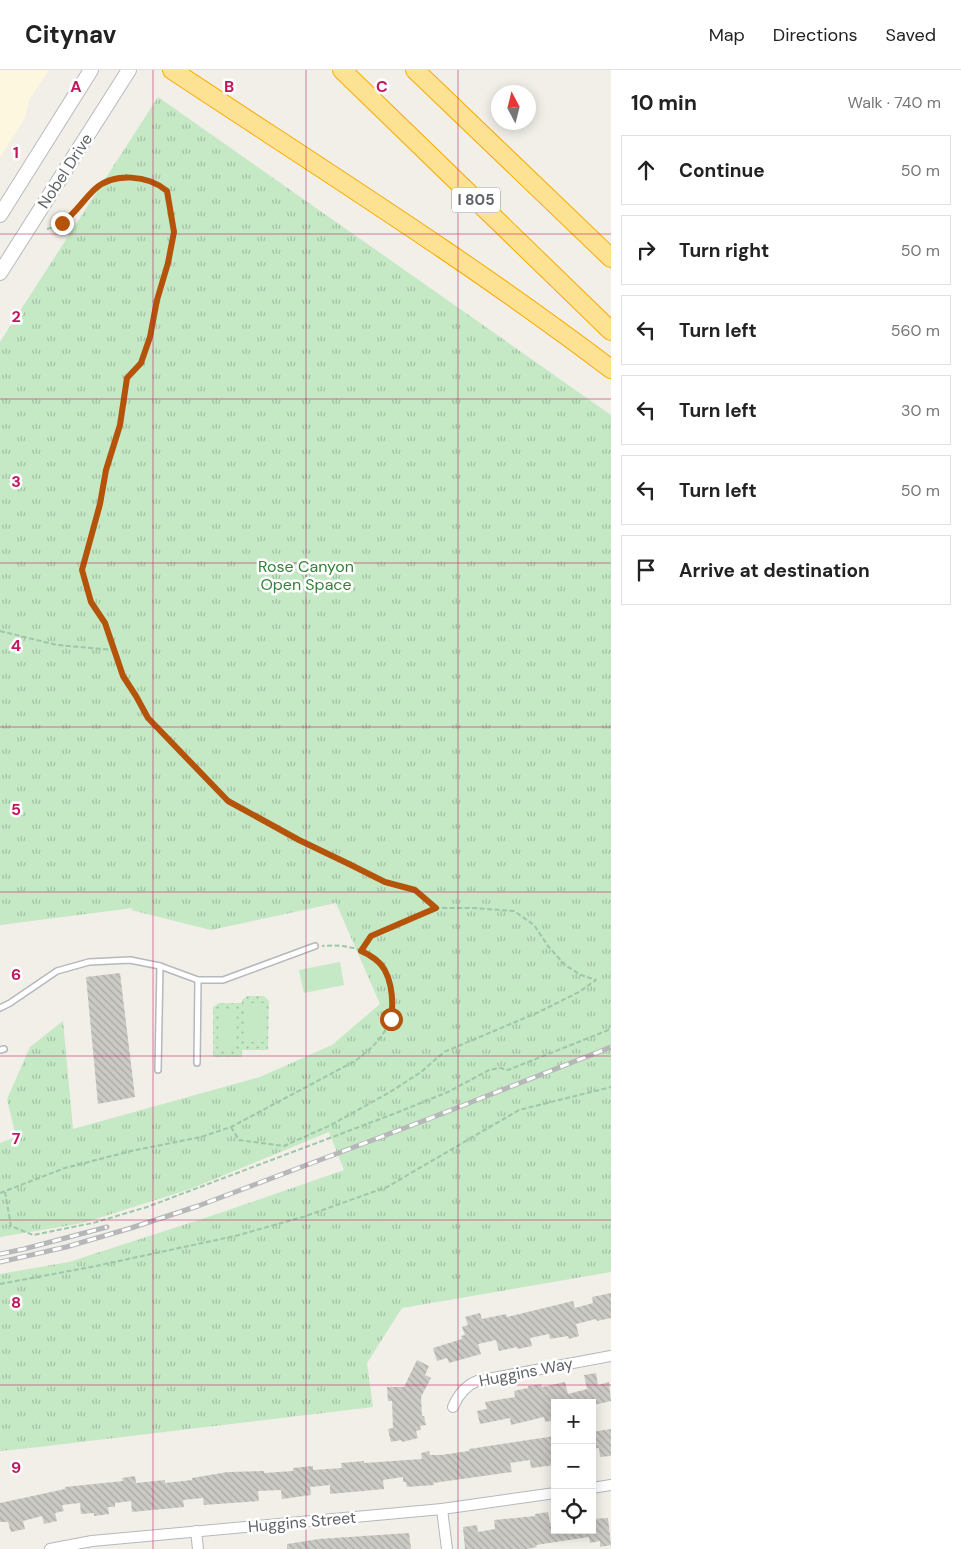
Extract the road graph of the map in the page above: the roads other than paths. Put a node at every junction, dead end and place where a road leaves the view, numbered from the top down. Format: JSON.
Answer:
{"nodes":[{"id":1,"x":92,"y":70,"type":"edge"},
{"id":2,"x":130,"y":70,"type":"edge"},
{"id":3,"x":172,"y":70,"type":"edge"},
{"id":4,"x":342,"y":70,"type":"edge"},
{"id":5,"x":415,"y":70,"type":"edge"},
{"id":6,"x":0,"y":215,"type":"edge"},
{"id":7,"x":611,"y":258,"type":"edge"},
{"id":8,"x":0,"y":272,"type":"edge"},
{"id":9,"x":611,"y":331,"type":"edge"},
{"id":10,"x":611,"y":369,"type":"edge"},
{"id":11,"x":315,"y":946,"type":"road end"},
{"id":12,"x":160,"y":966,"type":"junction"},
{"id":13,"x":198,"y":980,"type":"junction"},
{"id":14,"x":0,"y":1008,"type":"edge"},
{"id":15,"x":197,"y":1063,"type":"dead end"},
{"id":16,"x":158,"y":1070,"type":"dead end"},
{"id":17,"x":611,"y":1356,"type":"edge"},
{"id":18,"x":453,"y":1407,"type":"dead end"},
{"id":19,"x":611,"y":1485,"type":"edge"},
{"id":20,"x":596,"y":1487,"type":"edge"},
{"id":21,"x":551,"y":1494,"type":"edge"},
{"id":22,"x":442,"y":1510,"type":"junction"},
{"id":23,"x":196,"y":1531,"type":"junction"},
{"id":24,"x":50,"y":1549,"type":"edge"},
{"id":25,"x":198,"y":1549,"type":"edge"},
{"id":26,"x":447,"y":1549,"type":"edge"}],
"edges":[{"from":1,"to":6,"type":"main road","name":"Nobel Drive"},
{"from":2,"to":8,"type":"main road","name":"Nobel Drive"},
{"from":3,"to":10,"type":"highway"},
{"from":4,"to":9,"type":"highway","number":"I 805"},
{"from":5,"to":7,"type":"highway"},
{"from":11,"to":13,"type":"lane"},
{"from":12,"to":13,"type":"lane"},
{"from":12,"to":14,"type":"lane"},
{"from":12,"to":16,"type":"lane"},
{"from":13,"to":15,"type":"lane"},
{"from":17,"to":18,"type":"street","name":"Huggins Way"},
{"from":19,"to":20,"type":"street"},
{"from":21,"to":22,"type":"street","name":"Huggins Street"},
{"from":22,"to":23,"type":"street","name":"Huggins Street"},
{"from":22,"to":26,"type":"street"},
{"from":23,"to":24,"type":"street","name":"Huggins Street"},
{"from":23,"to":25,"type":"street"}]}
